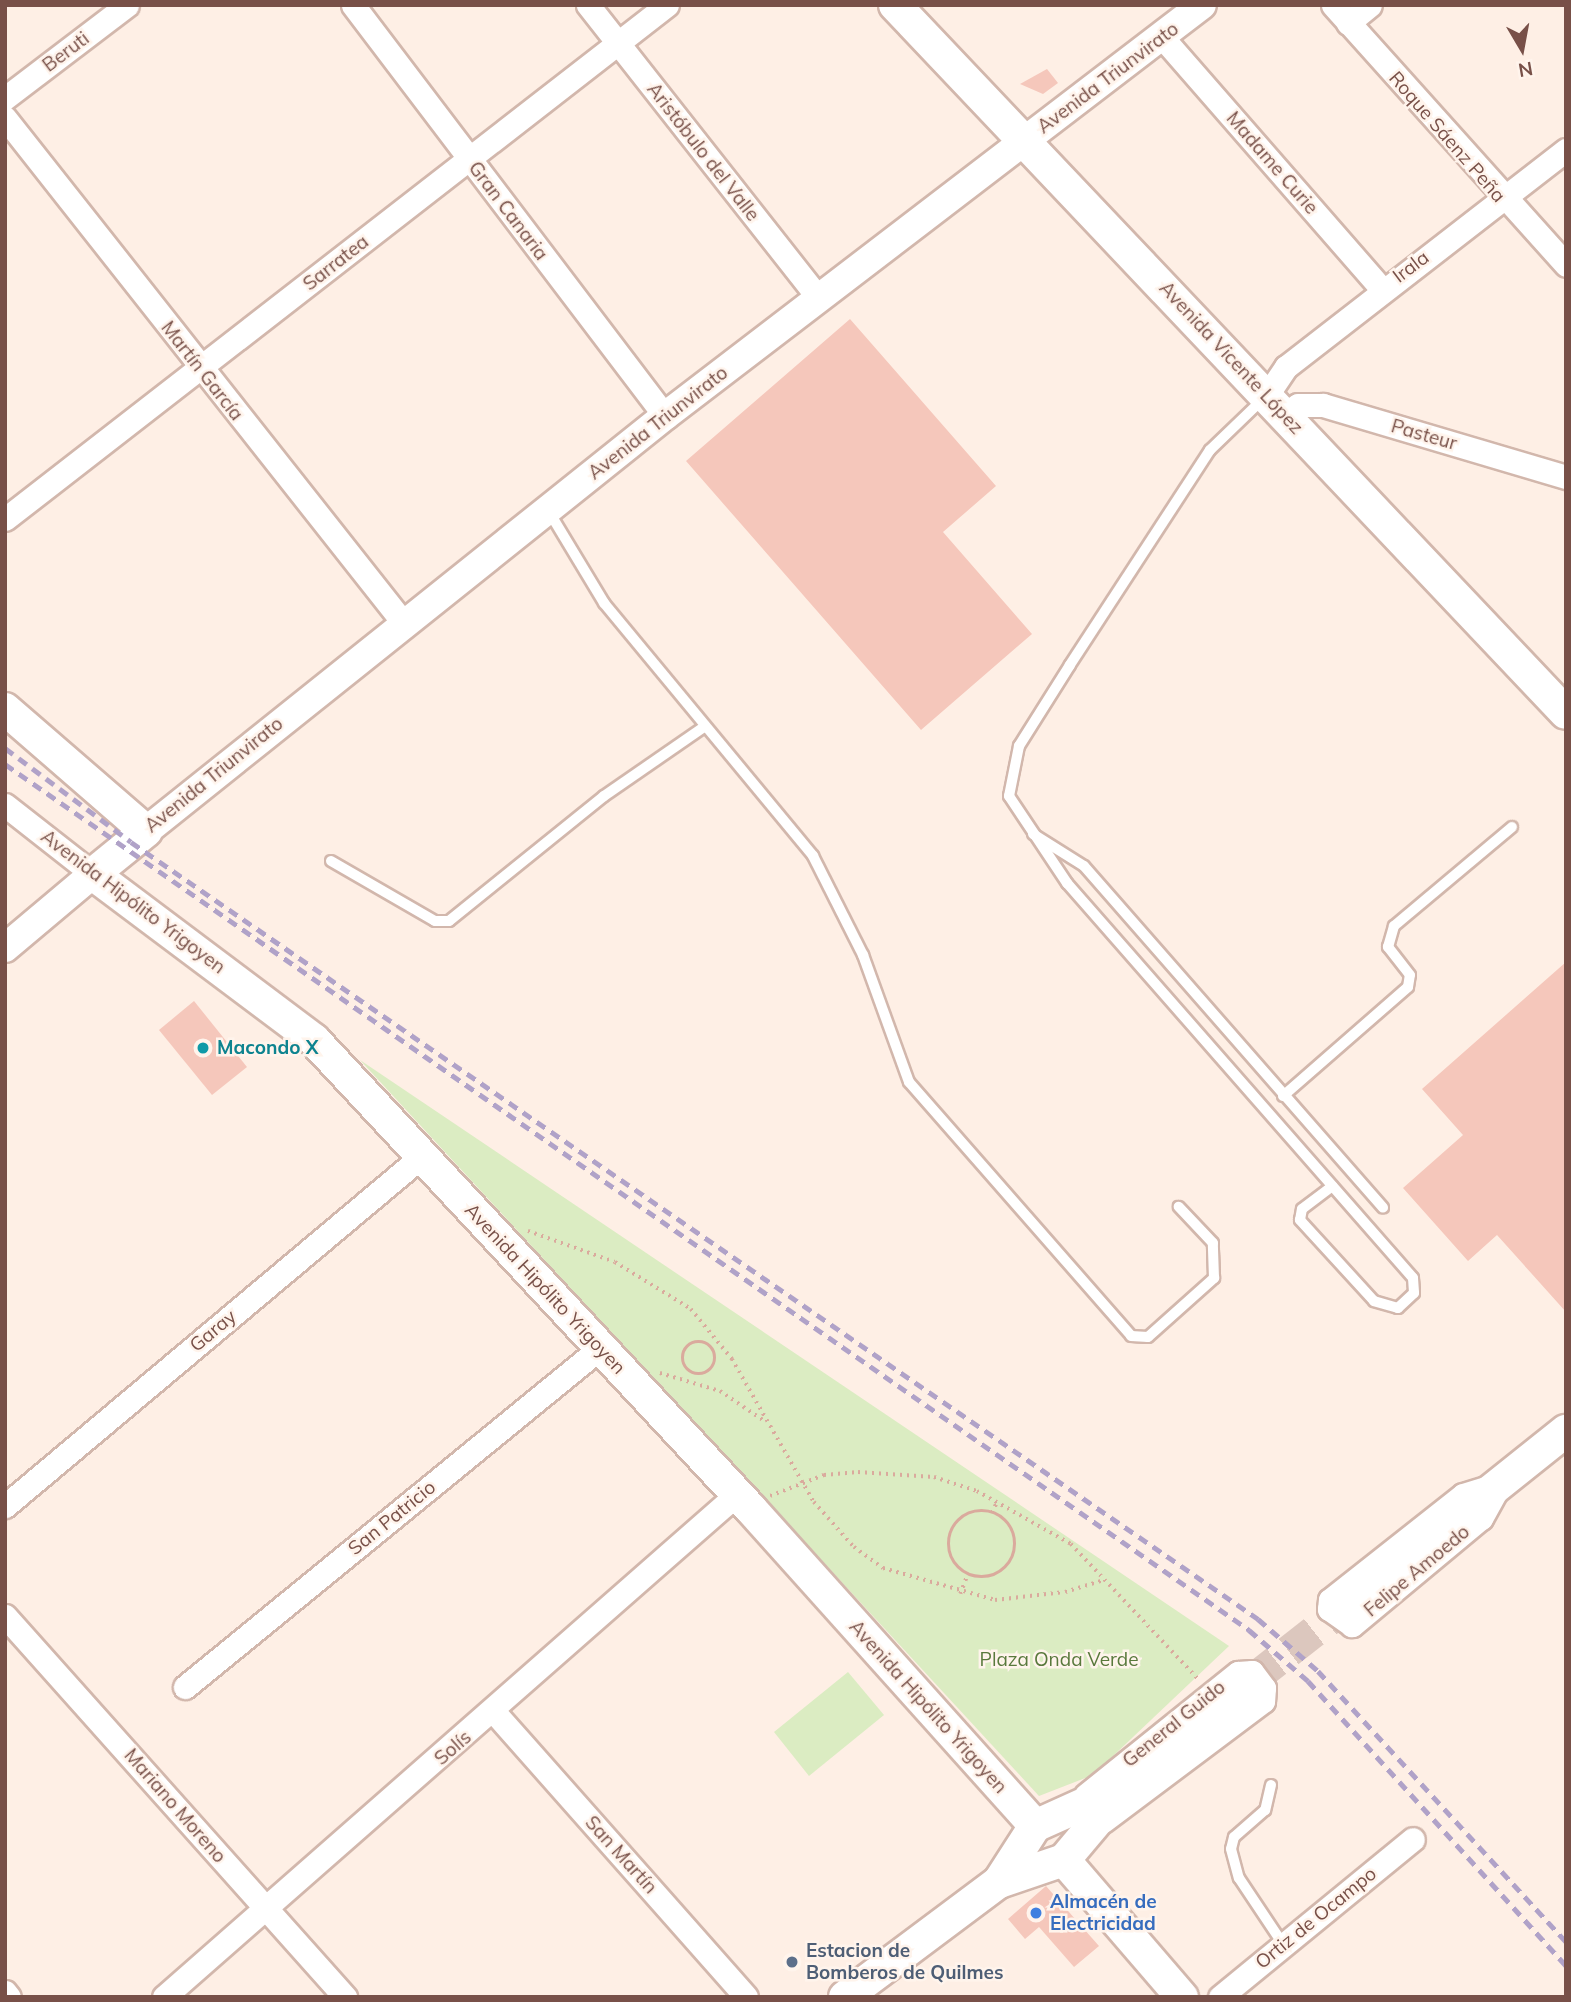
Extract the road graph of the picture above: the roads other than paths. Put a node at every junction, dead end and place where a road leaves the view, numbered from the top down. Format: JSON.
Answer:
{"nodes":[{"id":1,"x":127,"y":5,"type":"edge"},
{"id":2,"x":353,"y":5,"type":"edge"},
{"id":3,"x":587,"y":5,"type":"edge"},
{"id":4,"x":667,"y":5,"type":"edge"},
{"id":5,"x":895,"y":5,"type":"edge"},
{"id":6,"x":1202,"y":5,"type":"edge"},
{"id":7,"x":1370,"y":5,"type":"edge"},
{"id":8,"x":1340,"y":14,"type":"edge"},
{"id":9,"x":1162,"y":37,"type":"junction"},
{"id":10,"x":618,"y":44,"type":"junction"},
{"id":11,"x":5,"y":98,"type":"edge"},
{"id":12,"x":5,"y":118,"type":"edge"},
{"id":13,"x":1025,"y":141,"type":"junction"},
{"id":14,"x":1566,"y":150,"type":"edge"},
{"id":15,"x":469,"y":160,"type":"junction"},
{"id":16,"x":1501,"y":200,"type":"junction"},
{"id":17,"x":1566,"y":265,"type":"edge"},
{"id":18,"x":1382,"y":289,"type":"junction"},
{"id":19,"x":819,"y":299,"type":"junction"},
{"id":20,"x":199,"y":369,"type":"junction"},
{"id":21,"x":1276,"y":405,"type":"junction"},
{"id":22,"x":664,"y":416,"type":"junction"},
{"id":23,"x":1566,"y":477,"type":"edge"},
{"id":24,"x":548,"y":510,"type":"junction"},
{"id":25,"x":5,"y":519,"type":"edge"},
{"id":26,"x":402,"y":621,"type":"junction"},
{"id":27,"x":5,"y":709,"type":"edge"},
{"id":28,"x":1566,"y":713,"type":"edge"},
{"id":29,"x":704,"y":727,"type":"junction"},
{"id":30,"x":5,"y":804,"type":"edge"},
{"id":31,"x":1512,"y":827,"type":"dead end"},
{"id":32,"x":1025,"y":828,"type":"junction"},
{"id":33,"x":146,"y":831,"type":"junction"},
{"id":34,"x":331,"y":861,"type":"dead end"},
{"id":35,"x":93,"y":874,"type":"junction"},
{"id":36,"x":5,"y":948,"type":"edge"},
{"id":37,"x":1283,"y":1096,"type":"junction"},
{"id":38,"x":422,"y":1156,"type":"junction"},
{"id":39,"x":1332,"y":1186,"type":"junction"},
{"id":40,"x":1179,"y":1207,"type":"dead end"},
{"id":41,"x":1383,"y":1207,"type":"dead end"},
{"id":42,"x":600,"y":1348,"type":"junction"},
{"id":43,"x":1566,"y":1431,"type":"edge"},
{"id":44,"x":1500,"y":1484,"type":"junction"},
{"id":45,"x":744,"y":1501,"type":"junction"},
{"id":46,"x":5,"y":1506,"type":"edge"},
{"id":47,"x":1345,"y":1608,"type":"tunnel mouth"},
{"id":48,"x":5,"y":1616,"type":"edge"},
{"id":49,"x":1251,"y":1681,"type":"tunnel mouth"},
{"id":50,"x":185,"y":1687,"type":"dead end"},
{"id":51,"x":495,"y":1713,"type":"junction"},
{"id":52,"x":1271,"y":1786,"type":"dead end"},
{"id":53,"x":1078,"y":1821,"type":"junction"},
{"id":54,"x":1035,"y":1826,"type":"junction"},
{"id":55,"x":1413,"y":1839,"type":"dead end"},
{"id":56,"x":1065,"y":1860,"type":"junction"},
{"id":57,"x":999,"y":1882,"type":"junction"},
{"id":58,"x":266,"y":1910,"type":"junction"},
{"id":59,"x":1283,"y":1944,"type":"junction"},
{"id":60,"x":5,"y":1992,"type":"edge"},
{"id":61,"x":9,"y":1997,"type":"edge"},
{"id":62,"x":164,"y":1997,"type":"edge"},
{"id":63,"x":345,"y":1997,"type":"edge"},
{"id":64,"x":746,"y":1997,"type":"edge"},
{"id":65,"x":845,"y":1997,"type":"edge"},
{"id":66,"x":1182,"y":1997,"type":"edge"},
{"id":67,"x":1220,"y":1997,"type":"edge"}],
"edges":[{"from":1,"to":11,"type":"street","name":"Beruti"},
{"from":2,"to":15,"type":"street","name":"Gran Canaria"},
{"from":3,"to":10,"type":"street","name":"Aristóbulo del Valle"},
{"from":4,"to":10,"type":"street","name":"Sarratea"},
{"from":5,"to":13,"type":"main road","name":"Avenida Vicente López"},
{"from":6,"to":9,"type":"street","name":"Avenida Triunvirato"},
{"from":7,"to":8,"type":"street"},
{"from":8,"to":16,"type":"street","name":"Roque Sáenz Peña"},
{"from":9,"to":13,"type":"street","name":"Avenida Triunvirato"},
{"from":9,"to":18,"type":"street","name":"Madame Curie"},
{"from":10,"to":15,"type":"street","name":"Sarratea"},
{"from":10,"to":19,"type":"street","name":"Aristóbulo del Valle"},
{"from":12,"to":20,"type":"street","name":"Martín García"},
{"from":13,"to":19,"type":"street","name":"Avenida Triunvirato"},
{"from":13,"to":21,"type":"main road","name":"Avenida Vicente López"},
{"from":14,"to":16,"type":"street","name":"Irala"},
{"from":15,"to":20,"type":"street","name":"Sarratea"},
{"from":15,"to":22,"type":"street","name":"Gran Canaria"},
{"from":16,"to":17,"type":"street","name":"Roque Sáenz Peña"},
{"from":16,"to":18,"type":"street","name":"Irala"},
{"from":18,"to":21,"type":"street","name":"Irala"},
{"from":19,"to":22,"type":"street","name":"Avenida Triunvirato"},
{"from":20,"to":25,"type":"street","name":"Sarratea"},
{"from":20,"to":26,"type":"street","name":"Martín García"},
{"from":21,"to":23,"type":"street","name":"Pasteur"},
{"from":21,"to":28,"type":"main road","name":"Avenida Vicente López"},
{"from":21,"to":32,"type":"lane"},
{"from":22,"to":24,"type":"street","name":"Avenida Triunvirato"},
{"from":24,"to":26,"type":"street","name":"Avenida Triunvirato"},
{"from":24,"to":29,"type":"lane"},
{"from":26,"to":33,"type":"street","name":"Avenida Triunvirato"},
{"from":27,"to":33,"type":"main road"},
{"from":29,"to":34,"type":"lane"},
{"from":29,"to":40,"type":"lane"},
{"from":30,"to":35,"type":"street","name":"Avenida Hipólito Yrigoyen"},
{"from":31,"to":37,"type":"lane"},
{"from":32,"to":37,"type":"lane"},
{"from":32,"to":39,"type":"lane"},
{"from":33,"to":35,"type":"main road","name":"Avenida Triunvirato"},
{"from":35,"to":36,"type":"street"},
{"from":35,"to":38,"type":"main road","name":"Avenida Hipólito Yrigoyen"},
{"from":37,"to":41,"type":"lane"},
{"from":38,"to":42,"type":"main road","name":"Avenida Hipólito Yrigoyen"},
{"from":38,"to":46,"type":"street","name":"Garay"},
{"from":39,"to":39,"type":"lane"},
{"from":42,"to":45,"type":"main road","name":"Avenida Hipólito Yrigoyen"},
{"from":42,"to":50,"type":"street","name":"San Patricio"},
{"from":43,"to":44,"type":"main road","name":"Felipe Amoedo"},
{"from":44,"to":44,"type":"street","name":"Felipe Amoedo"},
{"from":44,"to":47,"type":"main road","name":"Felipe Amoedo"},
{"from":45,"to":51,"type":"street","name":"Solís"},
{"from":45,"to":54,"type":"main road","name":"Avenida Hipólito Yrigoyen"},
{"from":48,"to":58,"type":"street","name":"Mariano Moreno"},
{"from":49,"to":53,"type":"main road","name":"General Guido"},
{"from":51,"to":58,"type":"street","name":"Solís"},
{"from":51,"to":64,"type":"street","name":"San Martín"},
{"from":52,"to":59,"type":"lane"},
{"from":53,"to":53,"type":"street","name":"General Guido"},
{"from":53,"to":54,"type":"main road","name":"General Guido"},
{"from":53,"to":56,"type":"main road","name":"General Guido"},
{"from":54,"to":57,"type":"main road"},
{"from":55,"to":59,"type":"street","name":"Ortiz de Ocampo"},
{"from":56,"to":57,"type":"main road"},
{"from":56,"to":66,"type":"main road"},
{"from":57,"to":65,"type":"main road"},
{"from":58,"to":62,"type":"street","name":"Solís"},
{"from":58,"to":63,"type":"street","name":"Mariano Moreno"},
{"from":59,"to":67,"type":"street","name":"Ortiz de Ocampo"},
{"from":60,"to":61,"type":"street"}]}
